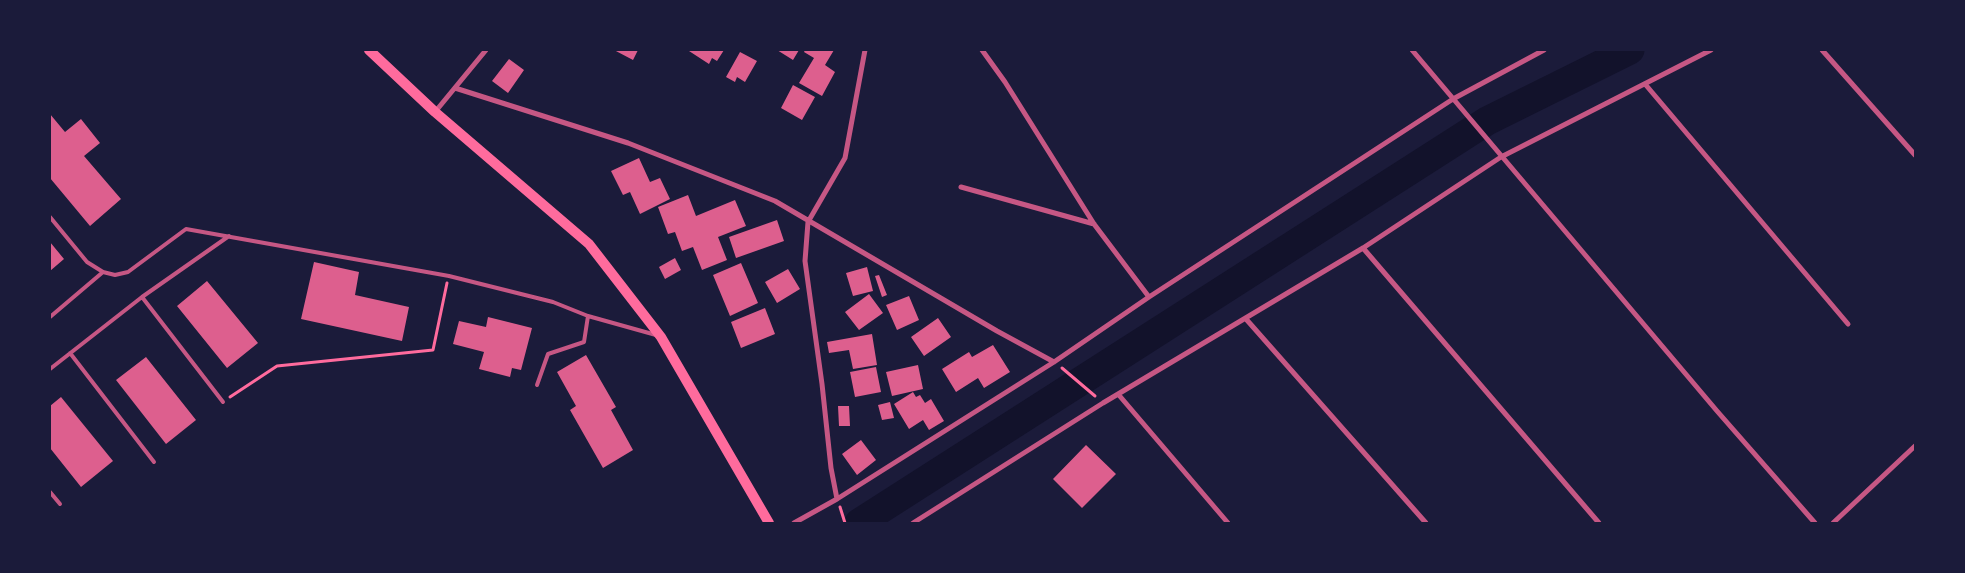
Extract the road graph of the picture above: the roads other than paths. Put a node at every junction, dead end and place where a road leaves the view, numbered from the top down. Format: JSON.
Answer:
{"nodes":[{"id":1,"x":369,"y":50,"type":"edge"},
{"id":2,"x":486,"y":50,"type":"edge"},
{"id":3,"x":865,"y":50,"type":"edge"},
{"id":4,"x":982,"y":50,"type":"edge"},
{"id":5,"x":1412,"y":50,"type":"edge"},
{"id":6,"x":1544,"y":50,"type":"edge"},
{"id":7,"x":1711,"y":50,"type":"edge"},
{"id":8,"x":1822,"y":50,"type":"edge"},
{"id":9,"x":1645,"y":84,"type":"junction"},
{"id":10,"x":455,"y":88,"type":"junction"},
{"id":11,"x":1453,"y":99,"type":"junction"},
{"id":12,"x":435,"y":112,"type":"junction"},
{"id":13,"x":1915,"y":155,"type":"edge"},
{"id":14,"x":1501,"y":157,"type":"junction"},
{"id":15,"x":961,"y":187,"type":"dead end"},
{"id":16,"x":50,"y":217,"type":"edge"},
{"id":17,"x":808,"y":222,"type":"junction"},
{"id":18,"x":1094,"y":224,"type":"junction"},
{"id":19,"x":229,"y":236,"type":"junction"},
{"id":20,"x":1363,"y":248,"type":"junction"},
{"id":21,"x":103,"y":272,"type":"junction"},
{"id":22,"x":1149,"y":296,"type":"junction"},
{"id":23,"x":142,"y":297,"type":"junction"},
{"id":24,"x":588,"y":316,"type":"junction"},
{"id":25,"x":50,"y":317,"type":"edge"},
{"id":26,"x":1246,"y":319,"type":"junction"},
{"id":27,"x":1848,"y":324,"type":"dead end"},
{"id":28,"x":661,"y":337,"type":"junction"},
{"id":29,"x":70,"y":353,"type":"junction"},
{"id":30,"x":1054,"y":362,"type":"junction"},
{"id":31,"x":50,"y":369,"type":"edge"},
{"id":32,"x":538,"y":385,"type":"dead end"},
{"id":33,"x":1118,"y":394,"type":"junction"},
{"id":34,"x":223,"y":402,"type":"road end"},
{"id":35,"x":1915,"y":446,"type":"edge"},
{"id":36,"x":154,"y":462,"type":"dead end"},
{"id":37,"x":50,"y":492,"type":"edge"},
{"id":38,"x":837,"y":500,"type":"junction"},
{"id":39,"x":60,"y":504,"type":"dead end"},
{"id":40,"x":769,"y":523,"type":"edge"},
{"id":41,"x":794,"y":523,"type":"edge"},
{"id":42,"x":914,"y":523,"type":"edge"},
{"id":43,"x":1228,"y":523,"type":"edge"},
{"id":44,"x":1426,"y":523,"type":"edge"},
{"id":45,"x":1599,"y":523,"type":"edge"},
{"id":46,"x":1815,"y":523,"type":"edge"},
{"id":47,"x":1833,"y":523,"type":"edge"}],
"edges":[{"from":1,"to":12,"type":"main road"},
{"from":2,"to":10,"type":"street"},
{"from":3,"to":17,"type":"street"},
{"from":4,"to":18,"type":"street"},
{"from":5,"to":11,"type":"street"},
{"from":6,"to":11,"type":"street"},
{"from":7,"to":9,"type":"street"},
{"from":8,"to":13,"type":"street"},
{"from":9,"to":14,"type":"street"},
{"from":9,"to":27,"type":"street"},
{"from":10,"to":12,"type":"street"},
{"from":10,"to":17,"type":"street"},
{"from":11,"to":14,"type":"street"},
{"from":11,"to":22,"type":"street"},
{"from":12,"to":28,"type":"main road"},
{"from":14,"to":20,"type":"street"},
{"from":14,"to":46,"type":"street"},
{"from":15,"to":18,"type":"street"},
{"from":16,"to":21,"type":"lane"},
{"from":17,"to":30,"type":"street"},
{"from":17,"to":38,"type":"street"},
{"from":18,"to":22,"type":"street"},
{"from":19,"to":21,"type":"lane"},
{"from":19,"to":23,"type":"lane"},
{"from":19,"to":24,"type":"lane"},
{"from":20,"to":26,"type":"street"},
{"from":20,"to":45,"type":"street"},
{"from":21,"to":25,"type":"lane"},
{"from":22,"to":30,"type":"street"},
{"from":23,"to":29,"type":"lane"},
{"from":23,"to":34,"type":"lane"},
{"from":24,"to":28,"type":"lane"},
{"from":24,"to":32,"type":"lane"},
{"from":26,"to":33,"type":"street"},
{"from":26,"to":44,"type":"street"},
{"from":28,"to":40,"type":"main road"},
{"from":29,"to":31,"type":"lane"},
{"from":29,"to":36,"type":"lane"},
{"from":30,"to":38,"type":"street"},
{"from":33,"to":42,"type":"street"},
{"from":33,"to":43,"type":"street"},
{"from":35,"to":47,"type":"street"},
{"from":37,"to":39,"type":"lane"},
{"from":38,"to":41,"type":"street"}]}
